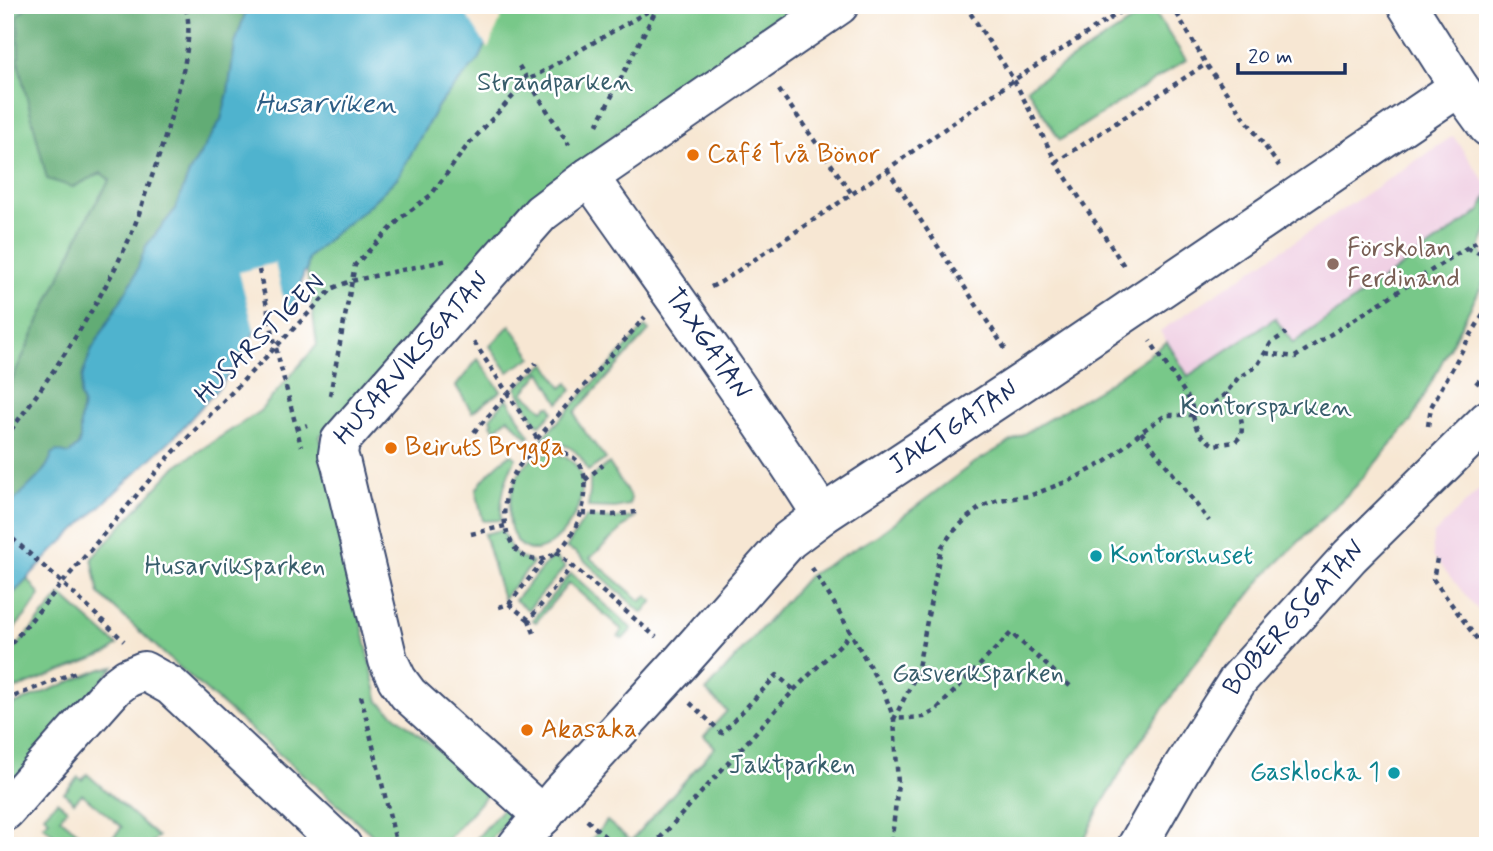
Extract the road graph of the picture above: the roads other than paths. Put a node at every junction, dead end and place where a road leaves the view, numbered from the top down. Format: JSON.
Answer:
{"nodes":[{"id":1,"x":839,"y":5,"type":"edge"},
{"id":2,"x":1407,"y":5,"type":"edge"},
{"id":3,"x":1459,"y":87,"type":"junction"},
{"id":4,"x":1488,"y":127,"type":"edge"},
{"id":5,"x":584,"y":168,"type":"junction"},
{"id":6,"x":1488,"y":420,"type":"edge"},
{"id":7,"x":822,"y":515,"type":"junction"},
{"id":8,"x":5,"y":811,"type":"edge"},
{"id":9,"x":543,"y":816,"type":"junction"},
{"id":10,"x":342,"y":846,"type":"edge"},
{"id":11,"x":517,"y":846,"type":"edge"},
{"id":12,"x":1137,"y":846,"type":"edge"}],
"edges":[{"from":1,"to":5,"type":"street","name":"HUSARVIKSGATAN"},
{"from":2,"to":3,"type":"street"},
{"from":3,"to":4,"type":"street"},
{"from":3,"to":7,"type":"street","name":"JAKTGATAN"},
{"from":5,"to":7,"type":"street","name":"TAXGATAN"},
{"from":5,"to":9,"type":"street","name":"HUSARVIKSGATAN"},
{"from":6,"to":12,"type":"street","name":"BOBERGSGATAN"},
{"from":7,"to":9,"type":"street","name":"JAKTGATAN"},
{"from":8,"to":10,"type":"street"},
{"from":9,"to":11,"type":"street","name":"JAKTGATAN"}]}
